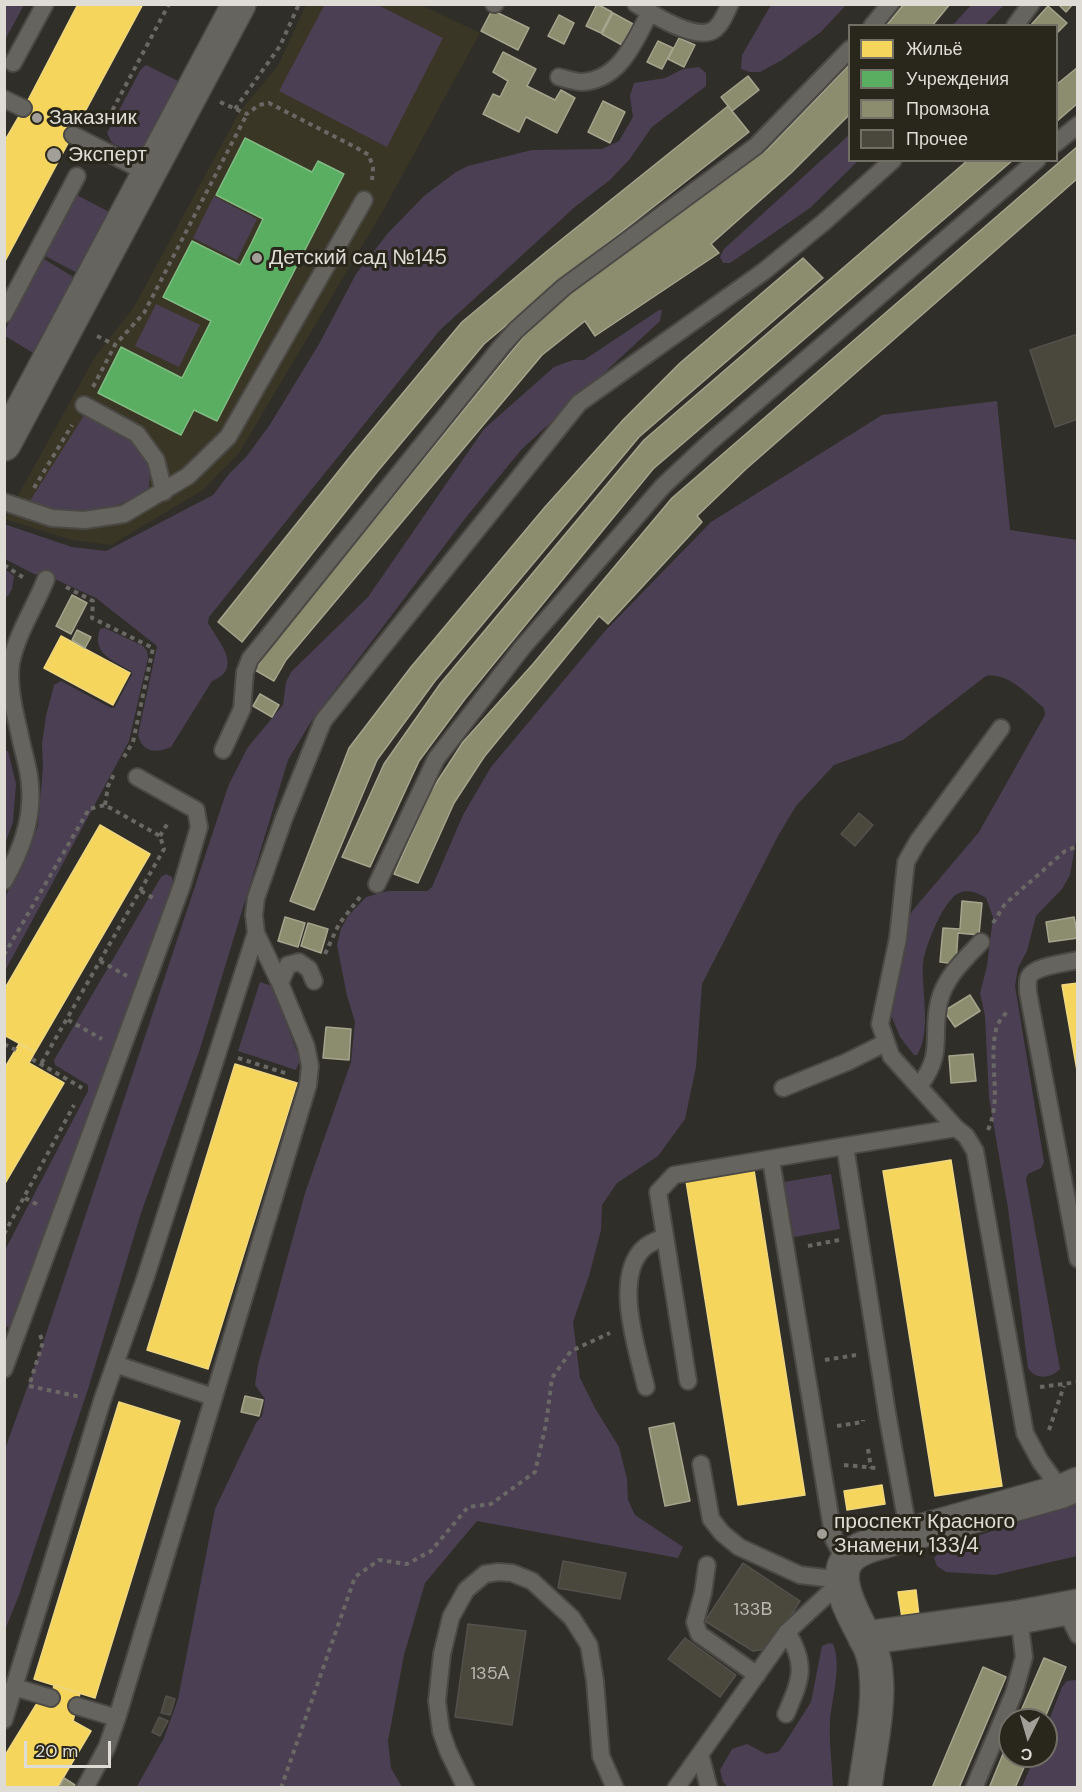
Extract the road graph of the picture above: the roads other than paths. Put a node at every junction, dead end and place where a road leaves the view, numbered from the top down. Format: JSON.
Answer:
{"nodes":[{"id":1,"x":45,"y":4,"type":"edge"},
{"id":2,"x":239,"y":4,"type":"edge"},
{"id":3,"x":730,"y":4,"type":"edge"},
{"id":4,"x":890,"y":4,"type":"edge"},
{"id":5,"x":1031,"y":4,"type":"edge"},
{"id":6,"x":643,"y":8,"type":"edge"},
{"id":7,"x":874,"y":24,"type":"edge"},
{"id":8,"x":1016,"y":24,"type":"edge"},
{"id":9,"x":848,"y":51,"type":"edge"},
{"id":10,"x":13,"y":63,"type":"dead end"},
{"id":11,"x":559,"y":77,"type":"dead end"},
{"id":12,"x":4,"y":99,"type":"edge"},
{"id":13,"x":23,"y":108,"type":"dead end"},
{"id":14,"x":1077,"y":125,"type":"edge"},
{"id":15,"x":73,"y":135,"type":"dead end"},
{"id":16,"x":1058,"y":141,"type":"edge"},
{"id":17,"x":891,"y":162,"type":"edge"},
{"id":18,"x":1035,"y":162,"type":"edge"},
{"id":19,"x":148,"y":173,"type":"junction"},
{"id":20,"x":77,"y":176,"type":"dead end"},
{"id":21,"x":364,"y":200,"type":"road end"},
{"id":22,"x":4,"y":314,"type":"edge"},
{"id":23,"x":84,"y":405,"type":"road end"},
{"id":24,"x":6,"y":440,"type":"edge"},
{"id":25,"x":164,"y":492,"type":"junction"},
{"id":26,"x":4,"y":502,"type":"edge"},
{"id":27,"x":46,"y":579,"type":"dead end"},
{"id":28,"x":1000,"y":728,"type":"dead end"},
{"id":29,"x":223,"y":750,"type":"dead end"},
{"id":30,"x":137,"y":777,"type":"dead end"},
{"id":31,"x":4,"y":881,"type":"edge"},
{"id":32,"x":377,"y":884,"type":"road end"},
{"id":33,"x":256,"y":933,"type":"junction"},
{"id":34,"x":981,"y":942,"type":"road end"},
{"id":35,"x":1077,"y":960,"type":"edge"},
{"id":36,"x":311,"y":975,"type":"road end"},
{"id":37,"x":280,"y":983,"type":"junction"},
{"id":38,"x":885,"y":1043,"type":"junction"},
{"id":39,"x":919,"y":1086,"type":"junction"},
{"id":40,"x":783,"y":1088,"type":"dead end"},
{"id":41,"x":956,"y":1128,"type":"junction"},
{"id":42,"x":845,"y":1146,"type":"junction"},
{"id":43,"x":771,"y":1160,"type":"junction"},
{"id":44,"x":664,"y":1236,"type":"junction"},
{"id":45,"x":1077,"y":1259,"type":"edge"},
{"id":46,"x":115,"y":1364,"type":"junction"},
{"id":47,"x":4,"y":1369,"type":"edge"},
{"id":48,"x":688,"y":1381,"type":"dead end"},
{"id":49,"x":646,"y":1387,"type":"dead end"},
{"id":50,"x":213,"y":1397,"type":"junction"},
{"id":51,"x":701,"y":1464,"type":"dead end"},
{"id":52,"x":1070,"y":1488,"type":"edge"},
{"id":53,"x":909,"y":1535,"type":"junction"},
{"id":54,"x":850,"y":1564,"type":"junction"},
{"id":55,"x":707,"y":1565,"type":"dead end"},
{"id":56,"x":1019,"y":1617,"type":"junction"},
{"id":57,"x":1073,"y":1617,"type":"edge"},
{"id":58,"x":787,"y":1632,"type":"junction"},
{"id":59,"x":865,"y":1638,"type":"junction"},
{"id":60,"x":758,"y":1675,"type":"junction"},
{"id":61,"x":9,"y":1691,"type":"edge"},
{"id":62,"x":51,"y":1698,"type":"dead end"},
{"id":63,"x":77,"y":1706,"type":"dead end"},
{"id":64,"x":786,"y":1714,"type":"dead end"},
{"id":65,"x":117,"y":1718,"type":"junction"},
{"id":66,"x":4,"y":1720,"type":"edge"},
{"id":67,"x":700,"y":1754,"type":"junction"},
{"id":68,"x":85,"y":1788,"type":"edge"},
{"id":69,"x":466,"y":1788,"type":"edge"},
{"id":70,"x":615,"y":1788,"type":"edge"},
{"id":71,"x":676,"y":1788,"type":"edge"},
{"id":72,"x":709,"y":1788,"type":"edge"},
{"id":73,"x":865,"y":1788,"type":"edge"},
{"id":74,"x":974,"y":1788,"type":"edge"}],
"edges":[{"from":1,"to":10,"type":"lane"},
{"from":2,"to":19,"type":"street"},
{"from":3,"to":6,"type":"lane"},
{"from":4,"to":7,"type":"lane"},
{"from":5,"to":8,"type":"lane"},
{"from":6,"to":11,"type":"lane"},
{"from":9,"to":29,"type":"lane"},
{"from":12,"to":13,"type":"lane"},
{"from":14,"to":16,"type":"lane"},
{"from":15,"to":19,"type":"lane"},
{"from":17,"to":33,"type":"lane"},
{"from":18,"to":32,"type":"lane"},
{"from":19,"to":24,"type":"street"},
{"from":20,"to":22,"type":"lane"},
{"from":21,"to":25,"type":"lane"},
{"from":23,"to":25,"type":"lane"},
{"from":25,"to":26,"type":"lane"},
{"from":27,"to":31,"type":"lane"},
{"from":28,"to":38,"type":"lane"},
{"from":30,"to":47,"type":"lane"},
{"from":33,"to":37,"type":"lane"},
{"from":33,"to":46,"type":"lane"},
{"from":34,"to":39,"type":"lane"},
{"from":35,"to":45,"type":"lane"},
{"from":36,"to":37,"type":"lane"},
{"from":37,"to":50,"type":"lane"},
{"from":38,"to":39,"type":"lane"},
{"from":38,"to":40,"type":"lane"},
{"from":39,"to":41,"type":"lane"},
{"from":41,"to":42,"type":"lane"},
{"from":41,"to":52,"type":"lane"},
{"from":42,"to":43,"type":"lane"},
{"from":42,"to":53,"type":"lane"},
{"from":43,"to":44,"type":"lane"},
{"from":43,"to":54,"type":"lane"},
{"from":44,"to":48,"type":"lane"},
{"from":44,"to":49,"type":"lane"},
{"from":46,"to":50,"type":"lane"},
{"from":46,"to":61,"type":"lane"},
{"from":50,"to":65,"type":"lane"},
{"from":51,"to":54,"type":"lane"},
{"from":52,"to":53,"type":"street"},
{"from":53,"to":54,"type":"street"},
{"from":54,"to":58,"type":"lane"},
{"from":54,"to":59,"type":"street"},
{"from":55,"to":60,"type":"lane"},
{"from":56,"to":57,"type":"street"},
{"from":56,"to":59,"type":"street"},
{"from":56,"to":74,"type":"lane"},
{"from":58,"to":60,"type":"lane"},
{"from":58,"to":64,"type":"lane"},
{"from":59,"to":73,"type":"street"},
{"from":60,"to":67,"type":"lane"},
{"from":61,"to":62,"type":"lane"},
{"from":61,"to":66,"type":"lane"},
{"from":63,"to":65,"type":"lane"},
{"from":65,"to":68,"type":"lane"},
{"from":67,"to":71,"type":"lane"},
{"from":67,"to":72,"type":"lane"},
{"from":69,"to":70,"type":"lane"}]}
